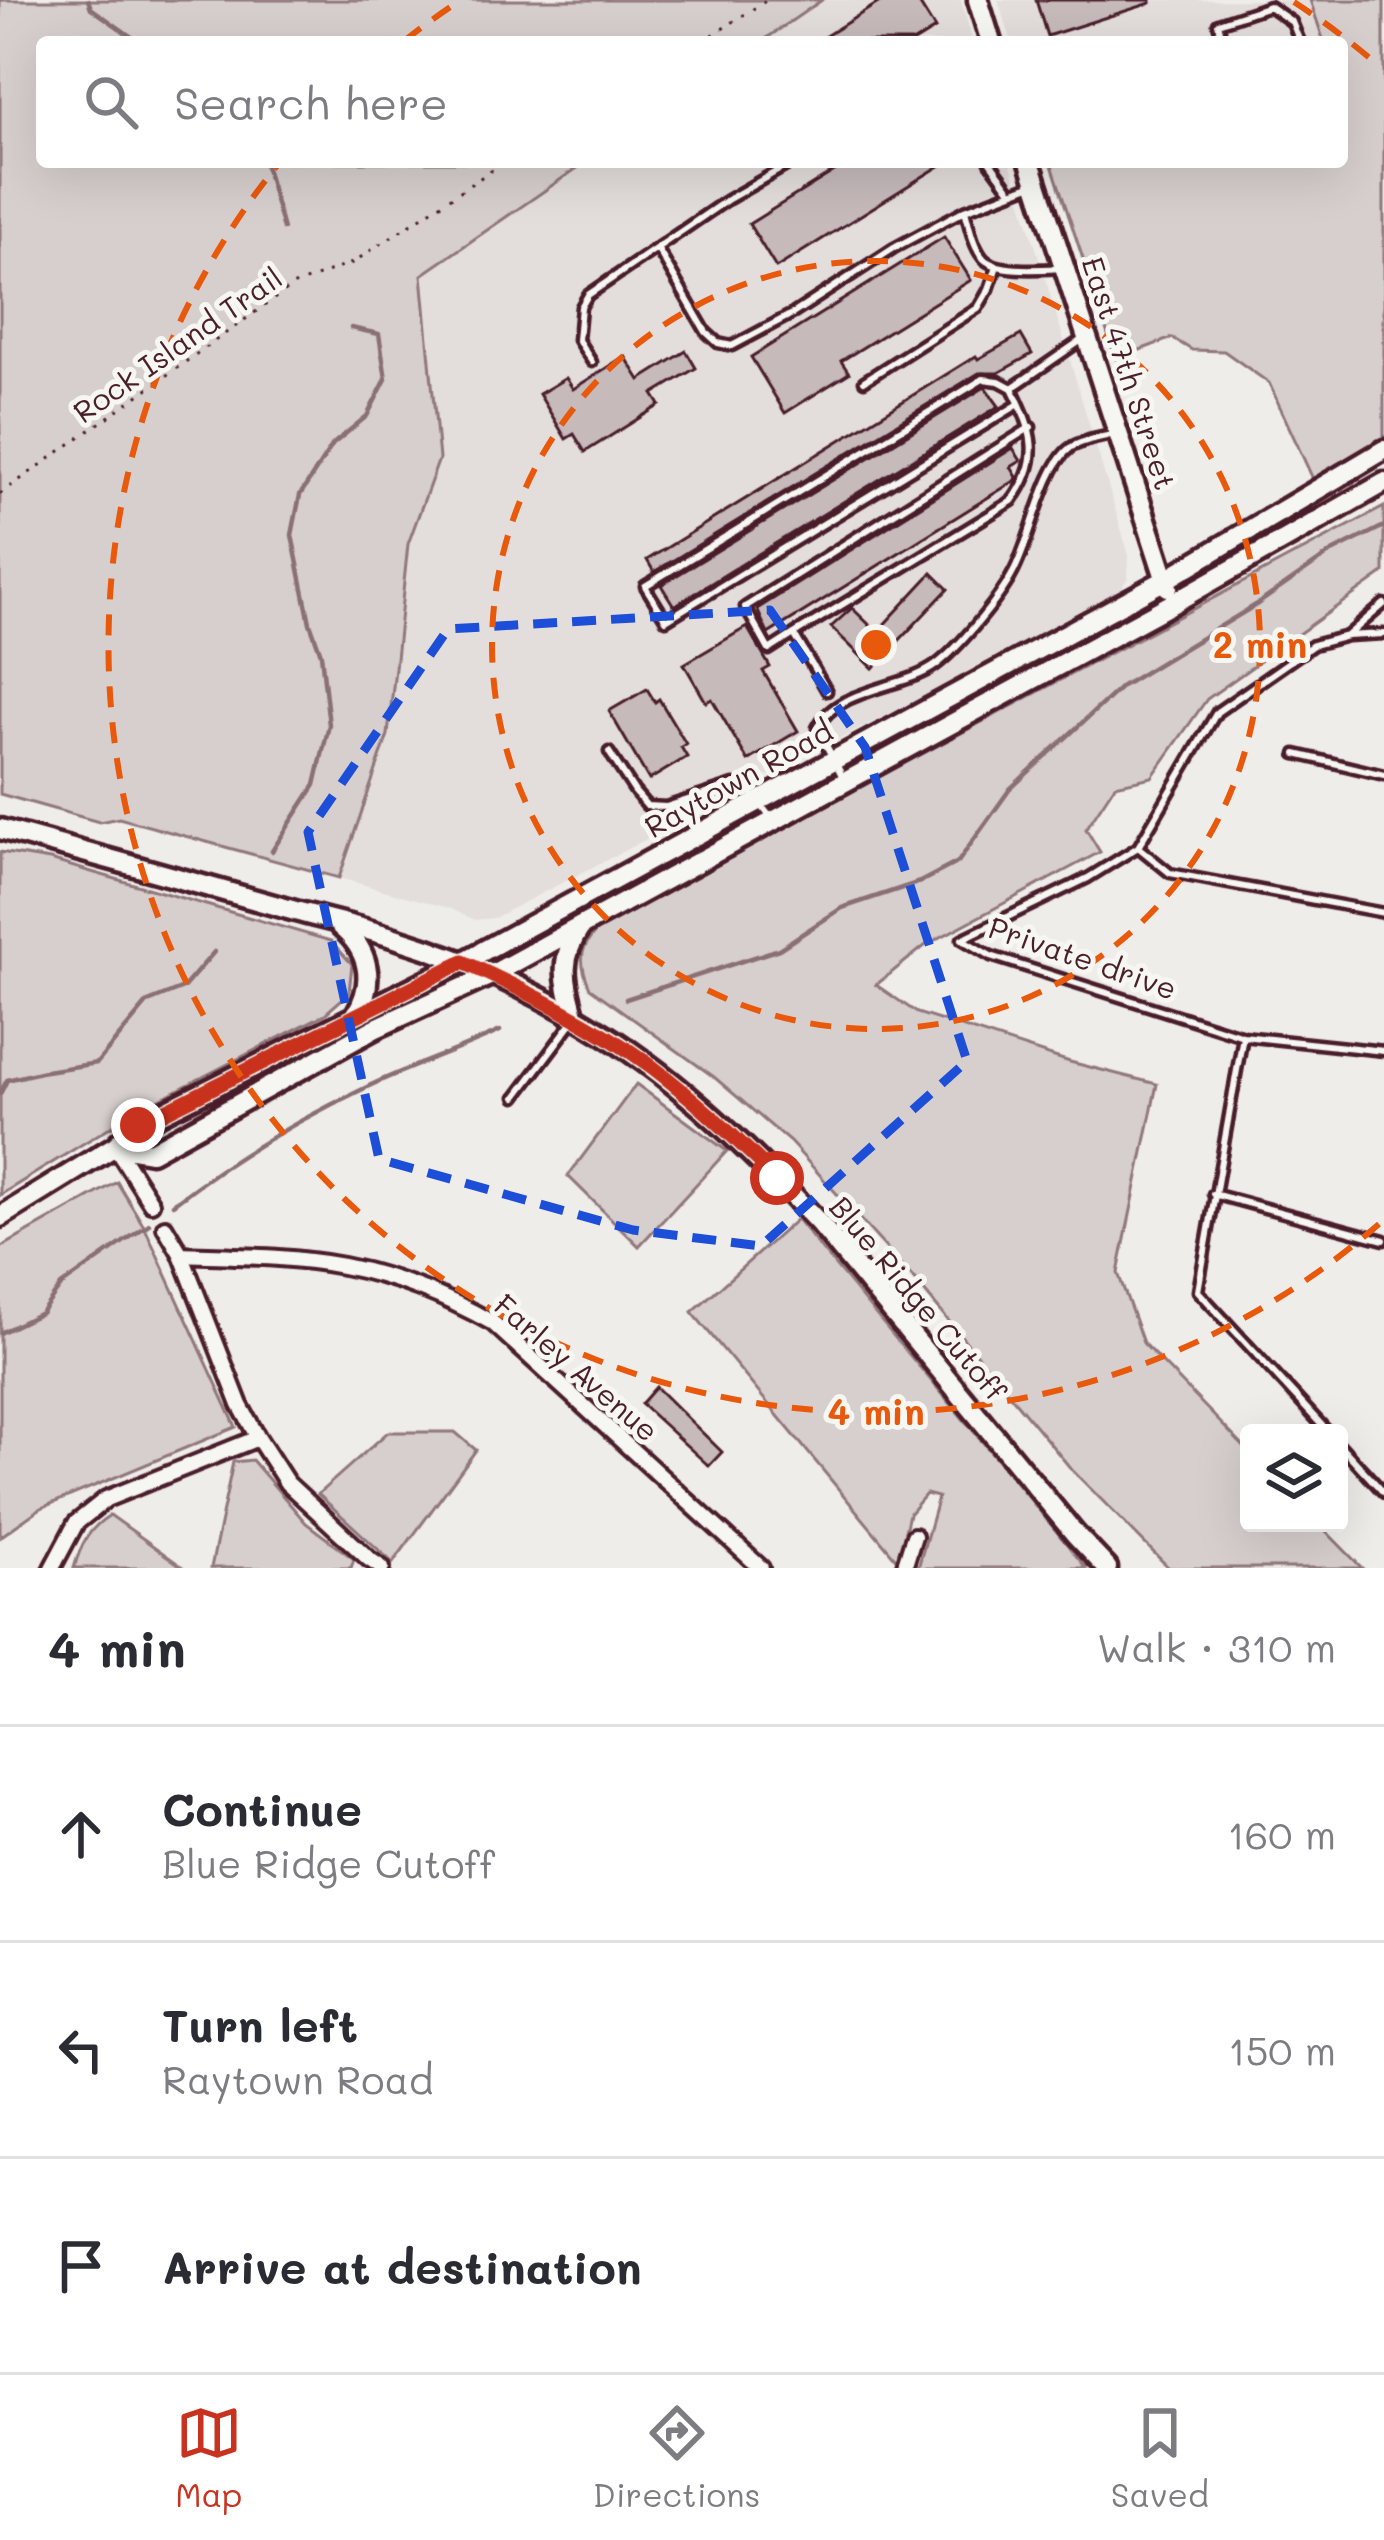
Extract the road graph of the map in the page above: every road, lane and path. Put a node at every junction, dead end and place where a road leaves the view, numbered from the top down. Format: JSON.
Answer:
{"nodes":[{"id":1,"x":767,"y":0,"type":"edge"},
{"id":2,"x":978,"y":0,"type":"edge"},
{"id":3,"x":711,"y":36,"type":"edge"},
{"id":4,"x":990,"y":36,"type":"edge"},
{"id":5,"x":1221,"y":36,"type":"edge"},
{"id":6,"x":1298,"y":36,"type":"edge"},
{"id":7,"x":496,"y":168,"type":"edge"},
{"id":8,"x":783,"y":168,"type":"edge"},
{"id":9,"x":994,"y":168,"type":"edge"},
{"id":10,"x":1032,"y":168,"type":"edge"},
{"id":11,"x":1036,"y":182,"type":"junction"},
{"id":12,"x":1012,"y":192,"type":"junction"},
{"id":13,"x":964,"y":210,"type":"junction"},
{"id":14,"x":657,"y":248,"type":"junction"},
{"id":15,"x":998,"y":266,"type":"junction"},
{"id":16,"x":1064,"y":268,"type":"junction"},
{"id":17,"x":1086,"y":337,"type":"junction"},
{"id":18,"x":592,"y":362,"type":"dead end"},
{"id":19,"x":864,"y":381,"type":"dead end"},
{"id":20,"x":1012,"y":388,"type":"junction"},
{"id":21,"x":1019,"y":404,"type":"junction"},
{"id":22,"x":1031,"y":428,"type":"junction"},
{"id":23,"x":1117,"y":433,"type":"junction"},
{"id":24,"x":1384,"y":450,"type":"edge"},
{"id":25,"x":1384,"y":483,"type":"edge"},
{"id":26,"x":0,"y":494,"type":"edge"},
{"id":27,"x":1165,"y":580,"type":"junction"},
{"id":28,"x":1175,"y":602,"type":"junction"},
{"id":29,"x":1384,"y":604,"type":"edge"},
{"id":30,"x":794,"y":634,"type":"junction"},
{"id":31,"x":1384,"y":634,"type":"edge"},
{"id":32,"x":1347,"y":636,"type":"junction"},
{"id":33,"x":827,"y":691,"type":"dead end"},
{"id":34,"x":609,"y":752,"type":"dead end"},
{"id":35,"x":1296,"y":754,"type":"dead end"},
{"id":36,"x":833,"y":760,"type":"junction"},
{"id":37,"x":1384,"y":775,"type":"edge"},
{"id":38,"x":845,"y":782,"type":"junction"},
{"id":39,"x":758,"y":802,"type":"junction"},
{"id":40,"x":774,"y":821,"type":"junction"},
{"id":41,"x":0,"y":829,"type":"edge"},
{"id":42,"x":1138,"y":847,"type":"junction"},
{"id":43,"x":1384,"y":913,"type":"edge"},
{"id":44,"x":336,"y":922,"type":"junction"},
{"id":45,"x":582,"y":925,"type":"junction"},
{"id":46,"x":463,"y":962,"type":"junction"},
{"id":47,"x":491,"y":975,"type":"junction"},
{"id":48,"x":356,"y":1014,"type":"junction"},
{"id":49,"x":575,"y":1018,"type":"junction"},
{"id":50,"x":1243,"y":1036,"type":"junction"},
{"id":51,"x":1384,"y":1051,"type":"edge"},
{"id":52,"x":516,"y":1096,"type":"dead end"},
{"id":53,"x":116,"y":1146,"type":"junction"},
{"id":54,"x":1214,"y":1194,"type":"junction"},
{"id":55,"x":151,"y":1203,"type":"dead end"},
{"id":56,"x":0,"y":1217,"type":"edge"},
{"id":57,"x":165,"y":1227,"type":"dead end"},
{"id":58,"x":1384,"y":1240,"type":"edge"},
{"id":59,"x":181,"y":1254,"type":"junction"},
{"id":60,"x":1321,"y":1424,"type":"edge"},
{"id":61,"x":258,"y":1438,"type":"junction"},
{"id":62,"x":1348,"y":1454,"type":"edge"},
{"id":63,"x":1384,"y":1493,"type":"edge"},
{"id":64,"x":914,"y":1536,"type":"dead end"},
{"id":65,"x":52,"y":1568,"type":"edge"},
{"id":66,"x":382,"y":1568,"type":"edge"},
{"id":67,"x":761,"y":1568,"type":"edge"},
{"id":68,"x":904,"y":1568,"type":"edge"},
{"id":69,"x":1107,"y":1568,"type":"edge"}],
"edges":[{"from":1,"to":3,"type":"path"},
{"from":2,"to":4,"type":"main road"},
{"from":5,"to":6,"type":"lane"},
{"from":7,"to":26,"type":"path","name":"Rock Island Trail"},
{"from":8,"to":14,"type":"lane"},
{"from":9,"to":12,"type":"lane"},
{"from":10,"to":11,"type":"main road","name":"East 47th Street"},
{"from":11,"to":12,"type":"lane"},
{"from":11,"to":16,"type":"main road","name":"East 47th Street"},
{"from":12,"to":13,"type":"lane"},
{"from":13,"to":14,"type":"lane"},
{"from":13,"to":15,"type":"lane"},
{"from":14,"to":18,"type":"lane"},
{"from":15,"to":16,"type":"lane"},
{"from":15,"to":19,"type":"lane"},
{"from":16,"to":17,"type":"main road","name":"East 47th Street"},
{"from":17,"to":20,"type":"lane"},
{"from":17,"to":23,"type":"main road","name":"East 47th Street"},
{"from":20,"to":21,"type":"lane"},
{"from":20,"to":21,"type":"lane"},
{"from":21,"to":22,"type":"lane"},
{"from":22,"to":30,"type":"lane"},
{"from":22,"to":30,"type":"lane"},
{"from":23,"to":27,"type":"main road","name":"East 47th Street"},
{"from":23,"to":36,"type":"lane"},
{"from":24,"to":27,"type":"main road","name":"Raytown Road"},
{"from":25,"to":28,"type":"main road","name":"Raytown Road"},
{"from":27,"to":28,"type":"main road","name":"East 47th Street"},
{"from":27,"to":36,"type":"main road","name":"Raytown Road"},
{"from":28,"to":38,"type":"main road","name":"Raytown Road"},
{"from":29,"to":32,"type":"lane","name":"Private drive"},
{"from":30,"to":33,"type":"lane"},
{"from":31,"to":32,"type":"lane","name":"Private drive"},
{"from":32,"to":42,"type":"lane","name":"Private drive"},
{"from":34,"to":39,"type":"lane"},
{"from":35,"to":37,"type":"lane"},
{"from":36,"to":38,"type":"lane"},
{"from":36,"to":39,"type":"main road","name":"Raytown Road"},
{"from":38,"to":40,"type":"main road","name":"Raytown Road"},
{"from":39,"to":40,"type":"lane"},
{"from":39,"to":46,"type":"main road","name":"Raytown Road"},
{"from":40,"to":45,"type":"main road","name":"Raytown Road"},
{"from":41,"to":44,"type":"main road","name":"Blue Ridge Cutoff"},
{"from":42,"to":43,"type":"lane"},
{"from":42,"to":50,"type":"lane","name":"Private drive"},
{"from":44,"to":46,"type":"main road","name":"Blue Ridge Cutoff"},
{"from":44,"to":48,"type":"main road"},
{"from":45,"to":47,"type":"main road","name":"Raytown Road"},
{"from":45,"to":49,"type":"main road"},
{"from":46,"to":47,"type":"main road","name":"Blue Ridge Cutoff"},
{"from":46,"to":48,"type":"main road","name":"Raytown Road"},
{"from":47,"to":49,"type":"main road","name":"Blue Ridge Cutoff"},
{"from":47,"to":53,"type":"main road","name":"Raytown Road"},
{"from":48,"to":53,"type":"main road","name":"Raytown Road"},
{"from":49,"to":52,"type":"lane"},
{"from":49,"to":69,"type":"main road","name":"Blue Ridge Cutoff"},
{"from":50,"to":51,"type":"lane","name":"Private drive"},
{"from":50,"to":54,"type":"lane"},
{"from":53,"to":55,"type":"street"},
{"from":53,"to":56,"type":"main road","name":"Raytown Road"},
{"from":54,"to":58,"type":"lane"},
{"from":54,"to":60,"type":"lane"},
{"from":57,"to":59,"type":"street"},
{"from":59,"to":61,"type":"street"},
{"from":59,"to":67,"type":"street","name":"Farley Avenue"},
{"from":61,"to":65,"type":"street"},
{"from":61,"to":66,"type":"street"},
{"from":62,"to":63,"type":"lane"},
{"from":64,"to":68,"type":"street"}]}
